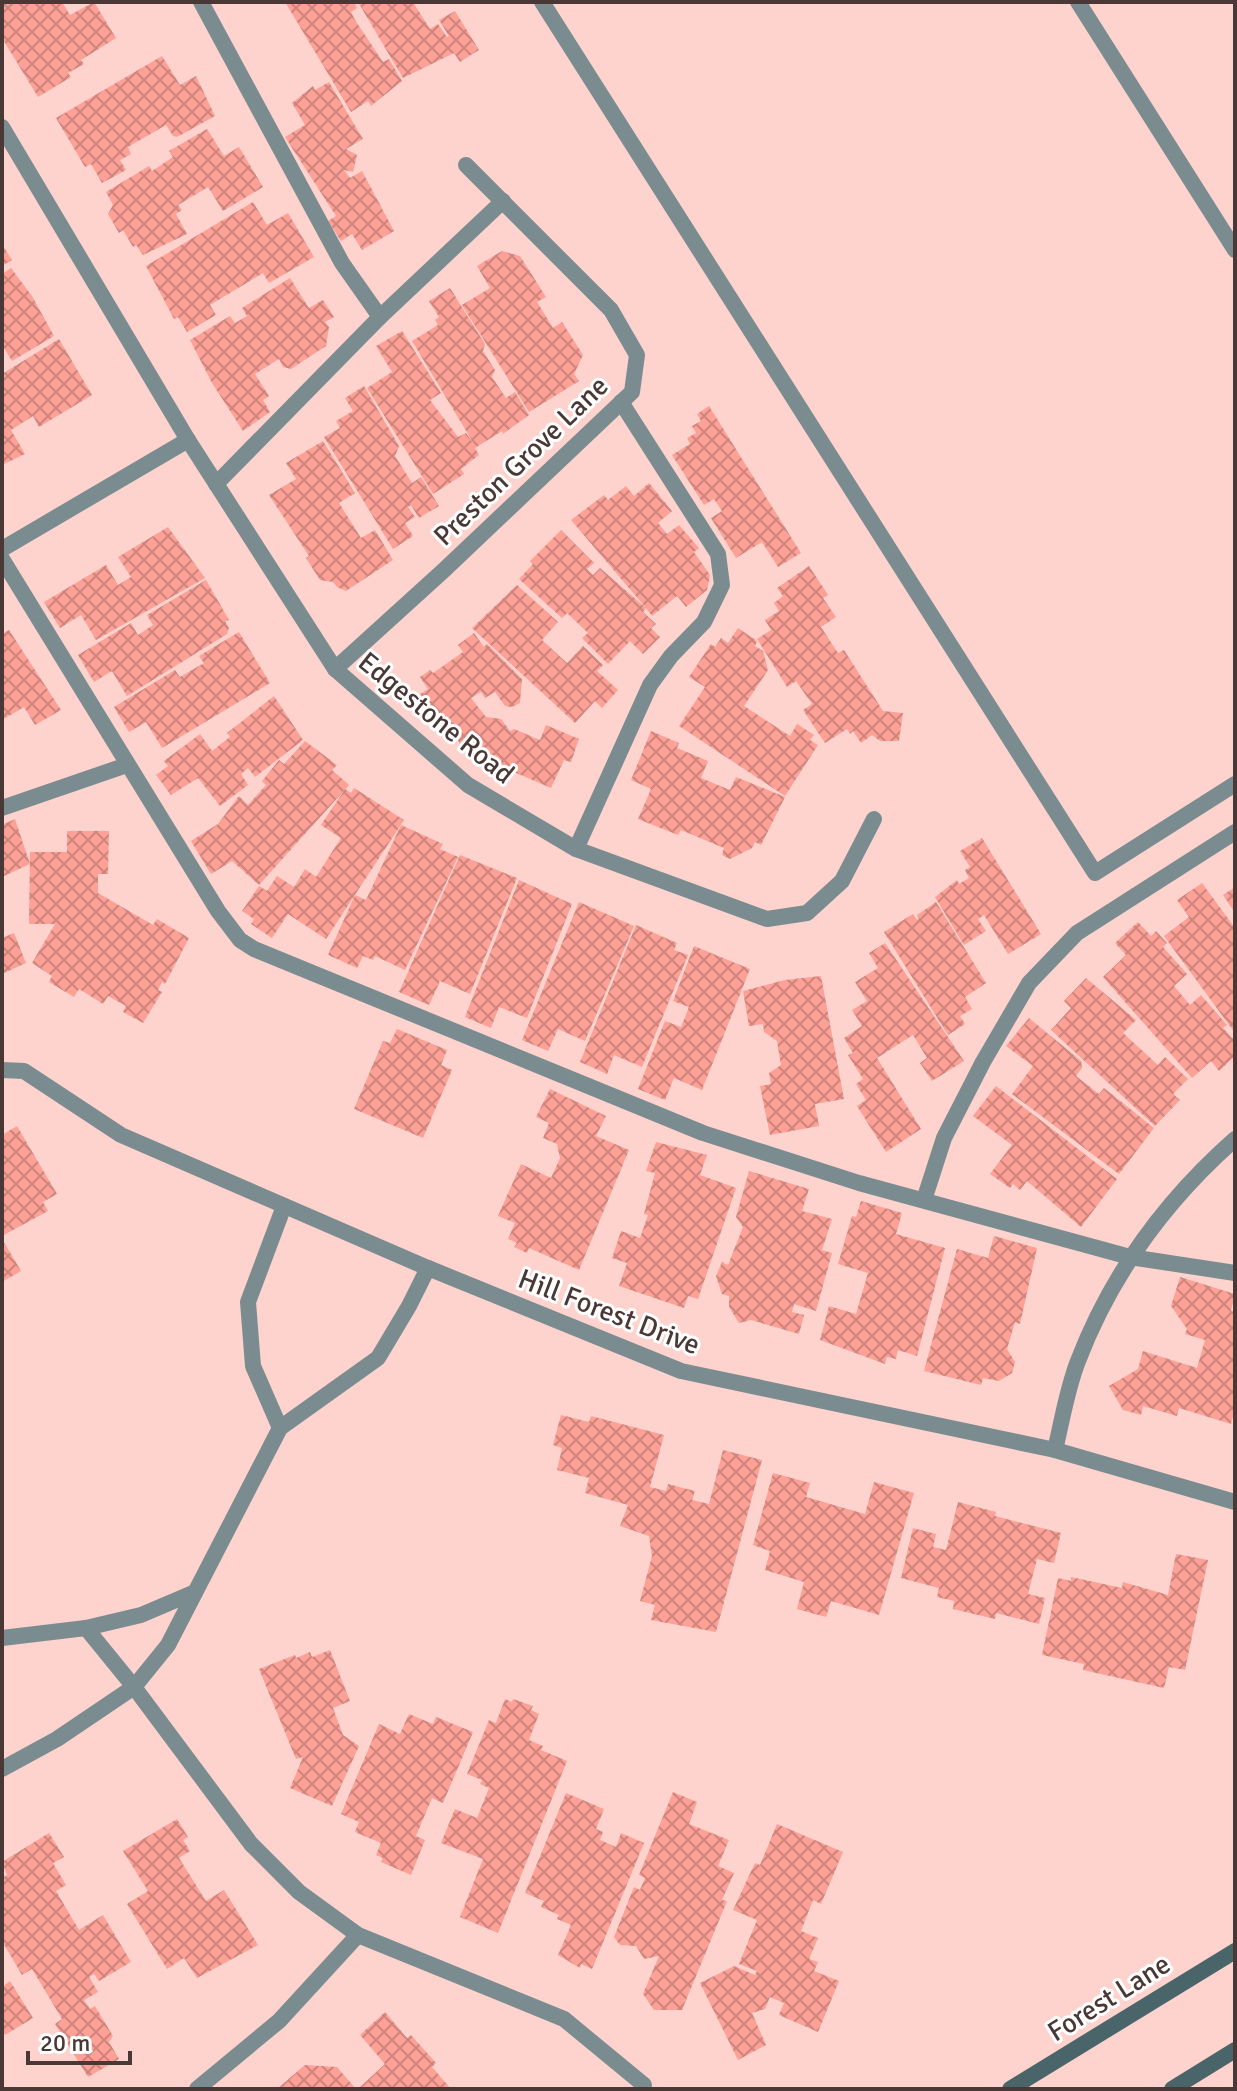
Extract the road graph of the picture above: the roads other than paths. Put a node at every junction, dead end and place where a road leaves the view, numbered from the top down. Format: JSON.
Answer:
{"nodes":[{"id":1,"x":201,"y":2,"type":"edge"},
{"id":2,"x":542,"y":2,"type":"edge"},
{"id":3,"x":1078,"y":2,"type":"edge"},
{"id":4,"x":2,"y":127,"type":"edge"},
{"id":5,"x":466,"y":165,"type":"dead end"},
{"id":6,"x":503,"y":201,"type":"junction"},
{"id":7,"x":1235,"y":250,"type":"edge"},
{"id":8,"x":380,"y":317,"type":"junction"},
{"id":9,"x":621,"y":402,"type":"junction"},
{"id":10,"x":188,"y":440,"type":"junction"},
{"id":11,"x":216,"y":484,"type":"junction"},
{"id":12,"x":2,"y":549,"type":"edge"},
{"id":13,"x":2,"y":559,"type":"edge"},
{"id":14,"x":335,"y":669,"type":"junction"},
{"id":15,"x":127,"y":765,"type":"junction"},
{"id":16,"x":1235,"y":784,"type":"edge"},
{"id":17,"x":2,"y":808,"type":"edge"},
{"id":18,"x":874,"y":819,"type":"dead end"},
{"id":19,"x":1235,"y":832,"type":"edge"},
{"id":20,"x":576,"y":849,"type":"junction"},
{"id":21,"x":2,"y":1070,"type":"edge"},
{"id":22,"x":1235,"y":1139,"type":"edge"},
{"id":23,"x":924,"y":1200,"type":"junction"},
{"id":24,"x":284,"y":1206,"type":"junction"},
{"id":25,"x":1130,"y":1257,"type":"junction"},
{"id":26,"x":428,"y":1268,"type":"junction"},
{"id":27,"x":1235,"y":1273,"type":"edge"},
{"id":28,"x":280,"y":1428,"type":"junction"},
{"id":29,"x":1055,"y":1450,"type":"junction"},
{"id":30,"x":1235,"y":1502,"type":"edge"},
{"id":31,"x":195,"y":1592,"type":"junction"},
{"id":32,"x":86,"y":1628,"type":"junction"},
{"id":33,"x":2,"y":1638,"type":"edge"},
{"id":34,"x":134,"y":1687,"type":"junction"},
{"id":35,"x":2,"y":1769,"type":"edge"},
{"id":36,"x":358,"y":1935,"type":"junction"},
{"id":37,"x":1235,"y":1951,"type":"edge"},
{"id":38,"x":1235,"y":2050,"type":"edge"},
{"id":39,"x":644,"y":2085,"type":"dead end"},
{"id":40,"x":197,"y":2089,"type":"edge"},
{"id":41,"x":1010,"y":2089,"type":"edge"},
{"id":42,"x":1172,"y":2089,"type":"edge"}],
"edges":[{"from":1,"to":8,"type":"street"},
{"from":2,"to":16,"type":"street"},
{"from":3,"to":7,"type":"street"},
{"from":4,"to":10,"type":"street","name":"Edgestone Road"},
{"from":5,"to":6,"type":"street","name":"Preston Grove Lane"},
{"from":6,"to":8,"type":"street"},
{"from":6,"to":9,"type":"street","name":"Preston Grove Lane"},
{"from":8,"to":11,"type":"street"},
{"from":9,"to":14,"type":"street","name":"Preston Grove Lane"},
{"from":9,"to":20,"type":"street"},
{"from":10,"to":11,"type":"street","name":"Edgestone Road"},
{"from":10,"to":12,"type":"street"},
{"from":11,"to":14,"type":"street","name":"Edgestone Road"},
{"from":13,"to":15,"type":"street"},
{"from":14,"to":20,"type":"street","name":"Edgestone Road"},
{"from":15,"to":17,"type":"street"},
{"from":15,"to":23,"type":"street"},
{"from":18,"to":20,"type":"street","name":"Edgestone Road"},
{"from":19,"to":23,"type":"street"},
{"from":21,"to":24,"type":"street","name":"Hill Forest Drive"},
{"from":22,"to":25,"type":"street"},
{"from":23,"to":25,"type":"street"},
{"from":24,"to":26,"type":"street","name":"Hill Forest Drive"},
{"from":24,"to":28,"type":"street"},
{"from":25,"to":27,"type":"street"},
{"from":25,"to":29,"type":"street"},
{"from":26,"to":28,"type":"street"},
{"from":26,"to":29,"type":"street","name":"Hill Forest Drive"},
{"from":28,"to":31,"type":"street"},
{"from":29,"to":30,"type":"street","name":"Hill Forest Drive"},
{"from":31,"to":32,"type":"street"},
{"from":31,"to":34,"type":"street"},
{"from":32,"to":33,"type":"street"},
{"from":32,"to":34,"type":"street"},
{"from":34,"to":35,"type":"street"},
{"from":34,"to":36,"type":"street"},
{"from":36,"to":39,"type":"street"},
{"from":36,"to":40,"type":"street"},
{"from":37,"to":41,"type":"main road","name":"Forest Lane"},
{"from":38,"to":42,"type":"main road"}]}
